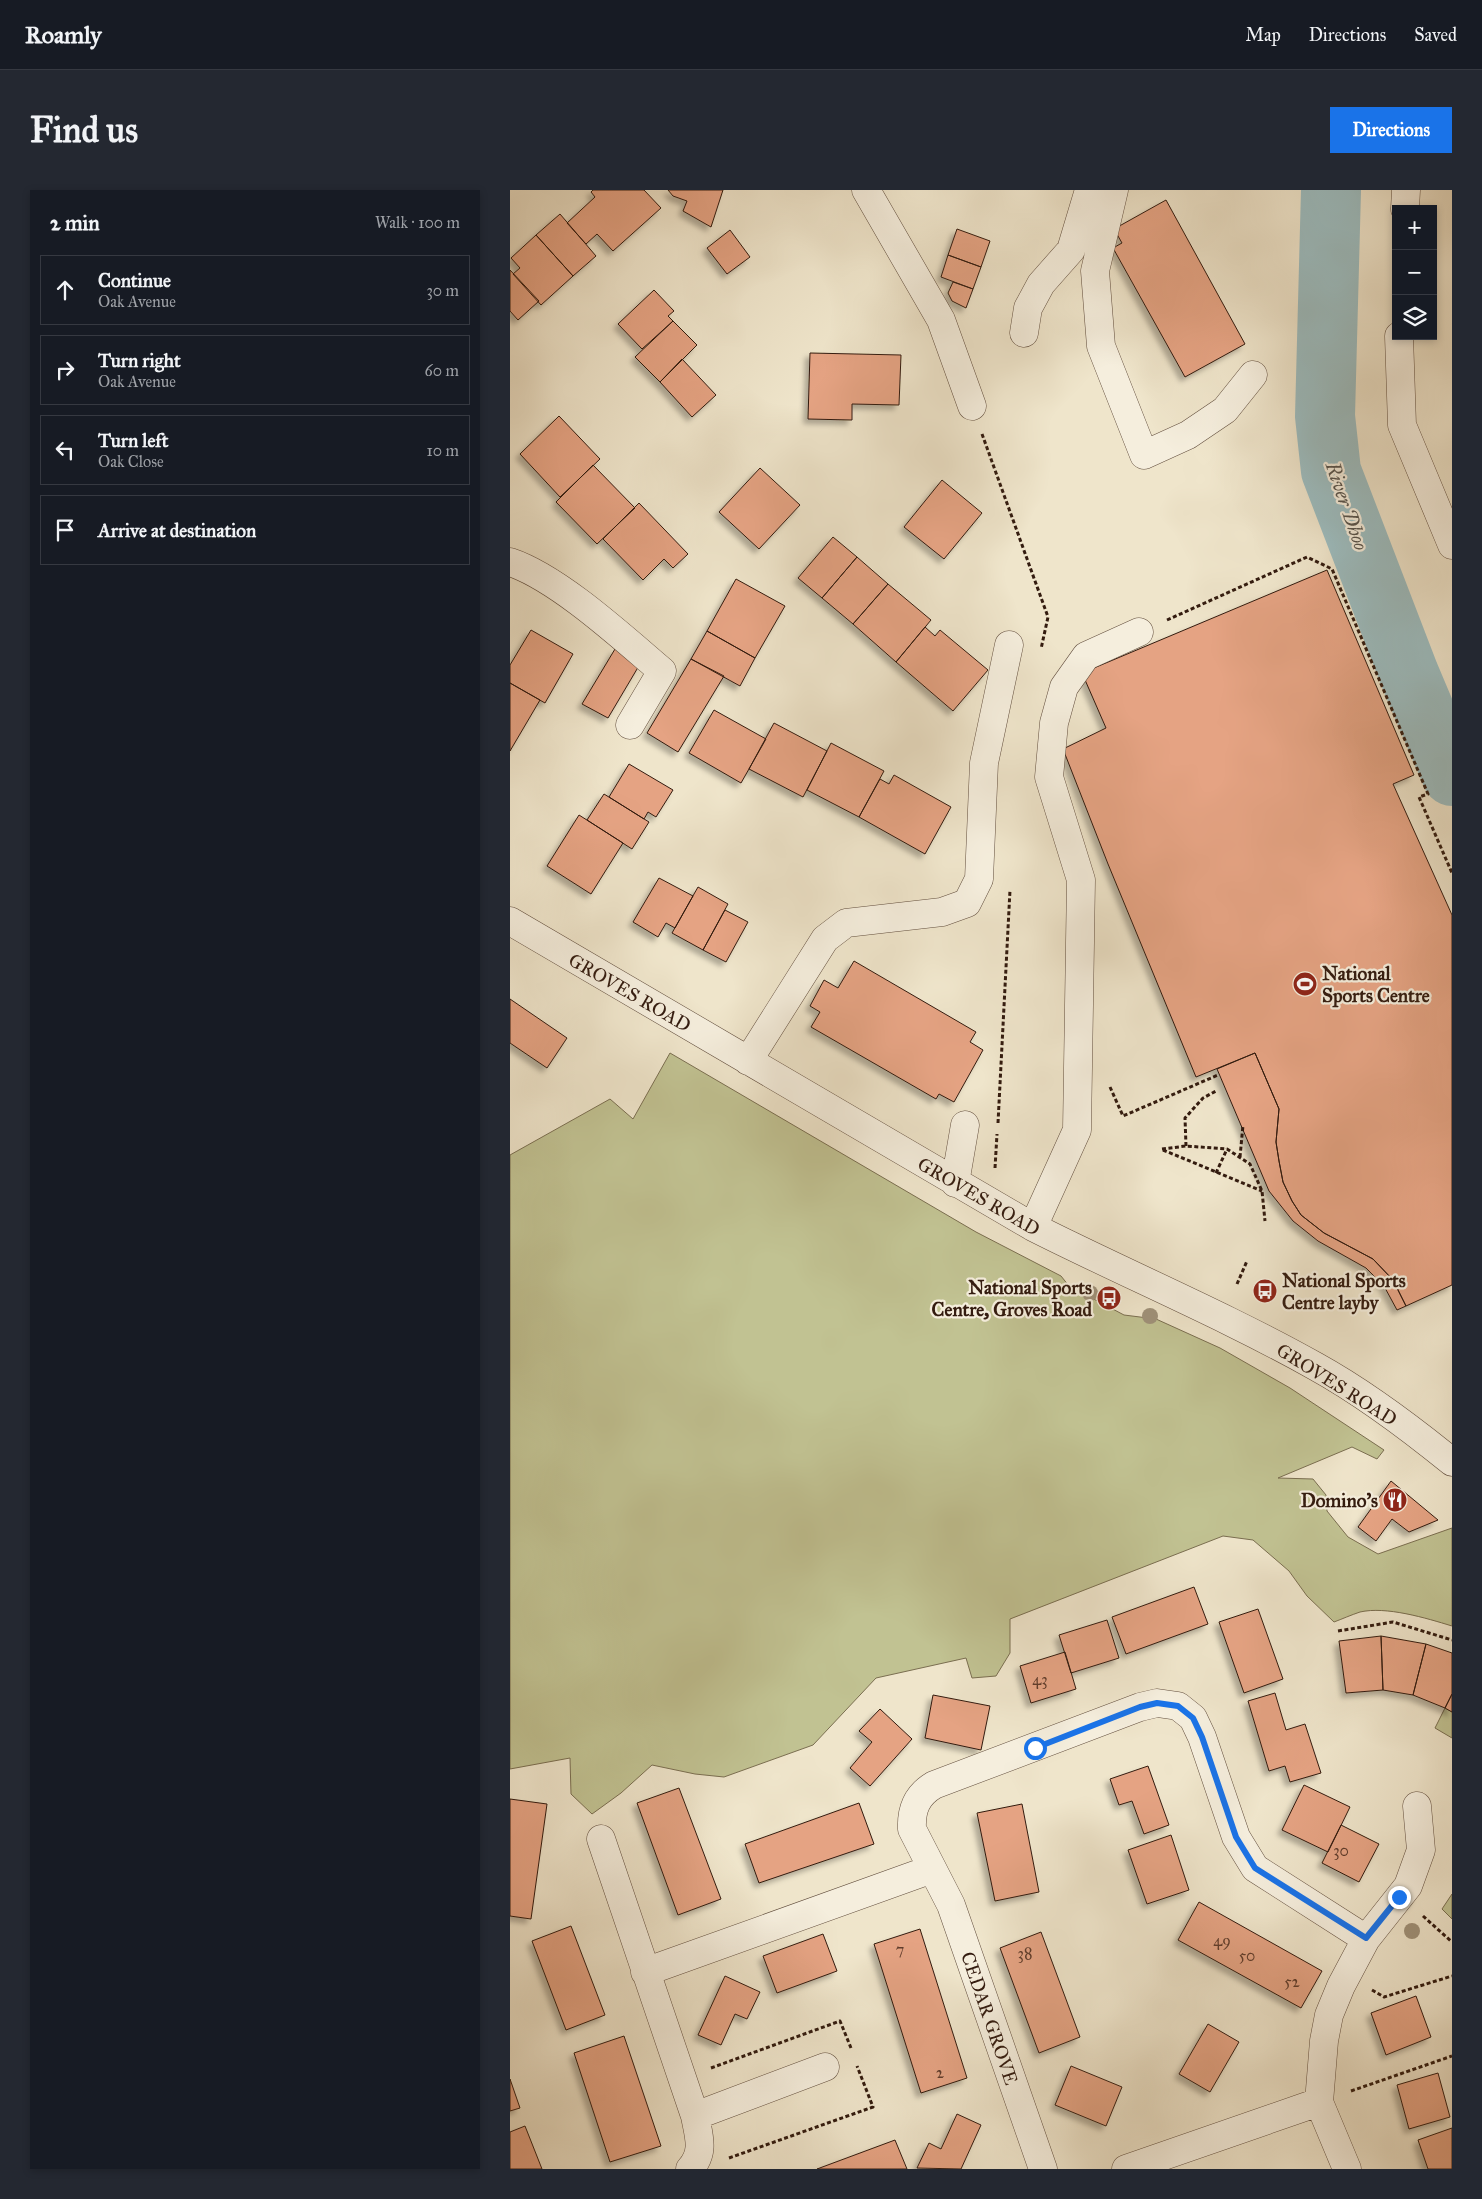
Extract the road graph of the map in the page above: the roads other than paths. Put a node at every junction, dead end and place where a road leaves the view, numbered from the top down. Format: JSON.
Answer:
{"nodes":[{"id":1,"x":866,"y":190,"type":"edge"},
{"id":2,"x":1089,"y":190,"type":"edge"},
{"id":3,"x":1114,"y":190,"type":"edge"},
{"id":4,"x":1406,"y":190,"type":"edge"},
{"id":5,"x":1405,"y":205,"type":"edge"},
{"id":6,"x":1024,"y":333,"type":"dead end"},
{"id":7,"x":1399,"y":340,"type":"edge"},
{"id":8,"x":1253,"y":375,"type":"dead end"},
{"id":9,"x":972,"y":406,"type":"dead end"},
{"id":10,"x":1452,"y":545,"type":"edge"},
{"id":11,"x":510,"y":562,"type":"edge"},
{"id":12,"x":1139,"y":632,"type":"road end"},
{"id":13,"x":1009,"y":645,"type":"dead end"},
{"id":14,"x":630,"y":724,"type":"dead end"},
{"id":15,"x":510,"y":921,"type":"edge"},
{"id":16,"x":748,"y":1061,"type":"junction"},
{"id":17,"x":965,"y":1125,"type":"dead end"},
{"id":18,"x":955,"y":1183,"type":"junction"},
{"id":19,"x":1033,"y":1227,"type":"junction"},
{"id":20,"x":1452,"y":1462,"type":"edge"},
{"id":21,"x":1417,"y":1806,"type":"dead end"},
{"id":22,"x":601,"y":1838,"type":"dead end"},
{"id":23,"x":932,"y":1869,"type":"junction"},
{"id":24,"x":1366,"y":1938,"type":"junction"},
{"id":25,"x":645,"y":1972,"type":"junction"},
{"id":26,"x":825,"y":2067,"type":"dead end"},
{"id":27,"x":1319,"y":2102,"type":"junction"},
{"id":28,"x":695,"y":2116,"type":"junction"},
{"id":29,"x":690,"y":2169,"type":"edge"},
{"id":30,"x":1043,"y":2169,"type":"edge"},
{"id":31,"x":1126,"y":2169,"type":"edge"},
{"id":32,"x":1347,"y":2169,"type":"edge"}],
"edges":[{"from":1,"to":9,"type":"street"},
{"from":2,"to":6,"type":"street"},
{"from":3,"to":8,"type":"street"},
{"from":4,"to":5,"type":"street"},
{"from":7,"to":10,"type":"street"},
{"from":11,"to":14,"type":"street"},
{"from":12,"to":19,"type":"street"},
{"from":13,"to":16,"type":"street"},
{"from":15,"to":16,"type":"street","name":"GROVES ROAD"},
{"from":16,"to":18,"type":"street","name":"GROVES ROAD"},
{"from":17,"to":18,"type":"street"},
{"from":18,"to":19,"type":"street","name":"GROVES ROAD"},
{"from":19,"to":20,"type":"street","name":"GROVES ROAD"},
{"from":21,"to":24,"type":"street"},
{"from":22,"to":25,"type":"street"},
{"from":23,"to":24,"type":"street","name":"CEDAR GROVE"},
{"from":23,"to":25,"type":"street"},
{"from":23,"to":30,"type":"street","name":"CEDAR GROVE"},
{"from":24,"to":27,"type":"street"},
{"from":25,"to":28,"type":"street"},
{"from":26,"to":28,"type":"street"},
{"from":27,"to":31,"type":"street"},
{"from":27,"to":32,"type":"street"},
{"from":28,"to":29,"type":"street"}]}
